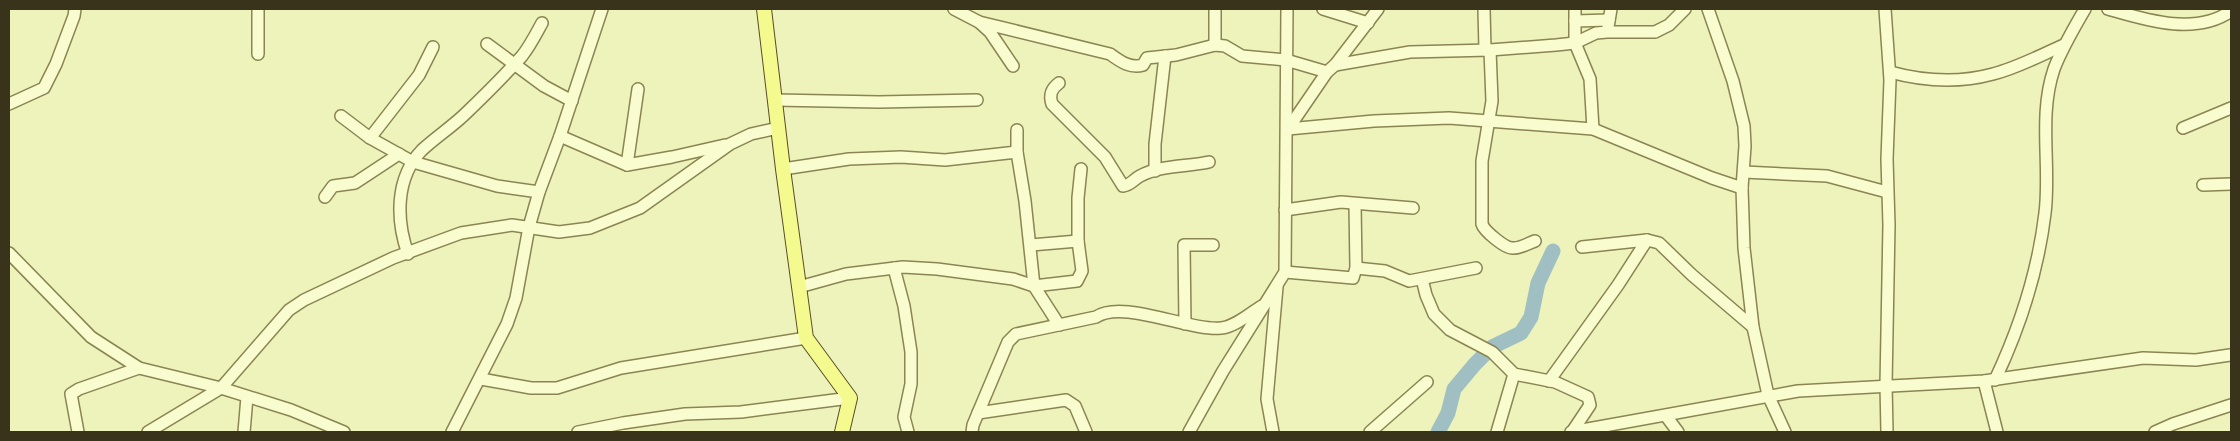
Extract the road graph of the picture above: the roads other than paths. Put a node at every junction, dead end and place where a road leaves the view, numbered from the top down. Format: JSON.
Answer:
{"nodes":[{"id":1,"x":75,"y":9,"type":"edge"},
{"id":2,"x":258,"y":9,"type":"edge"},
{"id":3,"x":602,"y":9,"type":"edge"},
{"id":4,"x":764,"y":9,"type":"edge"},
{"id":5,"x":954,"y":9,"type":"edge"},
{"id":6,"x":1215,"y":9,"type":"edge"},
{"id":7,"x":1287,"y":9,"type":"edge"},
{"id":8,"x":1323,"y":9,"type":"edge"},
{"id":9,"x":1378,"y":9,"type":"edge"},
{"id":10,"x":1484,"y":9,"type":"edge"},
{"id":11,"x":1684,"y":9,"type":"edge"},
{"id":12,"x":1708,"y":9,"type":"edge"},
{"id":13,"x":1885,"y":9,"type":"edge"},
{"id":14,"x":2086,"y":9,"type":"edge"},
{"id":15,"x":2108,"y":9,"type":"edge"},
{"id":16,"x":2231,"y":11,"type":"edge"},
{"id":17,"x":1575,"y":15,"type":"edge"},
{"id":18,"x":1609,"y":20,"type":"edge"},
{"id":19,"x":979,"y":22,"type":"junction"},
{"id":20,"x":542,"y":23,"type":"dead end"},
{"id":21,"x":1368,"y":23,"type":"junction"},
{"id":22,"x":1575,"y":42,"type":"junction"},
{"id":23,"x":487,"y":44,"type":"dead end"},
{"id":24,"x":1214,"y":45,"type":"junction"},
{"id":25,"x":2064,"y":45,"type":"junction"},
{"id":26,"x":433,"y":47,"type":"dead end"},
{"id":27,"x":1487,"y":50,"type":"junction"},
{"id":28,"x":258,"y":54,"type":"dead end"},
{"id":29,"x":1165,"y":56,"type":"junction"},
{"id":30,"x":1286,"y":60,"type":"junction"},
{"id":31,"x":513,"y":63,"type":"junction"},
{"id":32,"x":1013,"y":66,"type":"dead end"},
{"id":33,"x":1331,"y":69,"type":"junction"},
{"id":34,"x":1890,"y":72,"type":"junction"},
{"id":35,"x":1059,"y":84,"type":"dead end"},
{"id":36,"x":638,"y":89,"type":"dead end"},
{"id":37,"x":775,"y":100,"type":"junction"},
{"id":38,"x":977,"y":100,"type":"dead end"},
{"id":39,"x":572,"y":101,"type":"junction"},
{"id":40,"x":9,"y":104,"type":"edge"},
{"id":41,"x":2231,"y":108,"type":"edge"},
{"id":42,"x":341,"y":116,"type":"dead end"},
{"id":43,"x":1490,"y":121,"type":"junction"},
{"id":44,"x":778,"y":128,"type":"junction"},
{"id":45,"x":2183,"y":128,"type":"dead end"},
{"id":46,"x":1288,"y":129,"type":"junction"},
{"id":47,"x":1593,"y":129,"type":"junction"},
{"id":48,"x":1017,"y":130,"type":"dead end"},
{"id":49,"x":560,"y":136,"type":"junction"},
{"id":50,"x":370,"y":138,"type":"junction"},
{"id":51,"x":730,"y":144,"type":"junction"},
{"id":52,"x":1017,"y":152,"type":"junction"},
{"id":53,"x":399,"y":154,"type":"junction"},
{"id":54,"x":413,"y":162,"type":"junction"},
{"id":55,"x":1210,"y":162,"type":"dead end"},
{"id":56,"x":627,"y":165,"type":"junction"},
{"id":57,"x":783,"y":169,"type":"junction"},
{"id":58,"x":1081,"y":169,"type":"dead end"},
{"id":59,"x":1155,"y":171,"type":"junction"},
{"id":60,"x":1744,"y":172,"type":"junction"},
{"id":61,"x":2231,"y":184,"type":"edge"},
{"id":62,"x":2203,"y":185,"type":"dead end"},
{"id":63,"x":1742,"y":188,"type":"junction"},
{"id":64,"x":539,"y":192,"type":"junction"},
{"id":65,"x":1887,"y":192,"type":"junction"},
{"id":66,"x":326,"y":196,"type":"dead end"},
{"id":67,"x":1355,"y":204,"type":"junction"},
{"id":68,"x":1413,"y":208,"type":"dead end"},
{"id":69,"x":1285,"y":210,"type":"junction"},
{"id":70,"x":529,"y":227,"type":"junction"},
{"id":71,"x":1646,"y":240,"type":"junction"},
{"id":72,"x":1078,"y":241,"type":"junction"},
{"id":73,"x":1535,"y":241,"type":"dead end"},
{"id":74,"x":1031,"y":245,"type":"junction"},
{"id":75,"x":1213,"y":245,"type":"dead end"},
{"id":76,"x":1582,"y":247,"type":"dead end"},
{"id":77,"x":9,"y":253,"type":"edge"},
{"id":78,"x":408,"y":254,"type":"junction"},
{"id":79,"x":894,"y":268,"type":"junction"},
{"id":80,"x":1356,"y":268,"type":"junction"},
{"id":81,"x":1476,"y":268,"type":"dead end"},
{"id":82,"x":1285,"y":272,"type":"junction"},
{"id":83,"x":1422,"y":279,"type":"junction"},
{"id":84,"x":1034,"y":286,"type":"junction"},
{"id":85,"x":799,"y":287,"type":"junction"},
{"id":86,"x":1277,"y":287,"type":"junction"},
{"id":87,"x":1264,"y":305,"type":"junction"},
{"id":88,"x":1185,"y":324,"type":"junction"},
{"id":89,"x":1059,"y":325,"type":"junction"},
{"id":90,"x":1753,"y":327,"type":"junction"},
{"id":91,"x":806,"y":338,"type":"junction"},
{"id":92,"x":2230,"y":355,"type":"dead end"},
{"id":93,"x":138,"y":368,"type":"junction"},
{"id":94,"x":1514,"y":374,"type":"junction"},
{"id":95,"x":481,"y":379,"type":"junction"},
{"id":96,"x":1549,"y":381,"type":"junction"},
{"id":97,"x":1990,"y":381,"type":"junction"},
{"id":98,"x":1427,"y":382,"type":"dead end"},
{"id":99,"x":1886,"y":385,"type":"junction"},
{"id":100,"x":222,"y":388,"type":"junction"},
{"id":101,"x":1768,"y":395,"type":"junction"},
{"id":102,"x":247,"y":397,"type":"junction"},
{"id":103,"x":850,"y":398,"type":"junction"},
{"id":104,"x":2231,"y":405,"type":"edge"},
{"id":105,"x":978,"y":413,"type":"junction"},
{"id":106,"x":1666,"y":416,"type":"junction"},
{"id":107,"x":78,"y":432,"type":"edge"},
{"id":108,"x":148,"y":432,"type":"edge"},
{"id":109,"x":244,"y":432,"type":"edge"},
{"id":110,"x":344,"y":432,"type":"edge"},
{"id":111,"x":452,"y":432,"type":"edge"},
{"id":112,"x":578,"y":432,"type":"edge"},
{"id":113,"x":842,"y":432,"type":"edge"},
{"id":114,"x":908,"y":432,"type":"edge"},
{"id":115,"x":972,"y":432,"type":"edge"},
{"id":116,"x":1086,"y":432,"type":"edge"},
{"id":117,"x":1189,"y":432,"type":"edge"},
{"id":118,"x":1273,"y":432,"type":"edge"},
{"id":119,"x":1370,"y":432,"type":"edge"},
{"id":120,"x":1497,"y":432,"type":"edge"},
{"id":121,"x":1571,"y":432,"type":"edge"},
{"id":122,"x":1678,"y":432,"type":"edge"},
{"id":123,"x":1784,"y":432,"type":"edge"},
{"id":124,"x":1888,"y":432,"type":"edge"},
{"id":125,"x":1997,"y":432,"type":"edge"},
{"id":126,"x":2155,"y":432,"type":"edge"}],
"edges":[{"from":1,"to":40,"type":"street"},
{"from":2,"to":28,"type":"street"},
{"from":3,"to":39,"type":"street"},
{"from":4,"to":37,"type":"main road"},
{"from":5,"to":19,"type":"street"},
{"from":6,"to":24,"type":"street"},
{"from":7,"to":30,"type":"street"},
{"from":8,"to":21,"type":"street"},
{"from":9,"to":21,"type":"street"},
{"from":10,"to":27,"type":"street"},
{"from":11,"to":18,"type":"street"},
{"from":12,"to":60,"type":"street"},
{"from":13,"to":34,"type":"street"},
{"from":14,"to":25,"type":"street"},
{"from":15,"to":16,"type":"street"},
{"from":17,"to":18,"type":"street"},
{"from":17,"to":22,"type":"street"},
{"from":18,"to":22,"type":"street"},
{"from":19,"to":29,"type":"street"},
{"from":19,"to":32,"type":"street"},
{"from":20,"to":31,"type":"street"},
{"from":21,"to":33,"type":"street"},
{"from":22,"to":27,"type":"street"},
{"from":22,"to":47,"type":"street"},
{"from":23,"to":31,"type":"street"},
{"from":24,"to":29,"type":"street"},
{"from":24,"to":30,"type":"street"},
{"from":25,"to":34,"type":"street"},
{"from":25,"to":97,"type":"street"},
{"from":26,"to":50,"type":"street"},
{"from":27,"to":33,"type":"street"},
{"from":27,"to":43,"type":"street"},
{"from":29,"to":59,"type":"street"},
{"from":30,"to":33,"type":"street"},
{"from":30,"to":46,"type":"street"},
{"from":31,"to":39,"type":"street"},
{"from":31,"to":54,"type":"street"},
{"from":33,"to":46,"type":"street"},
{"from":34,"to":65,"type":"street"},
{"from":35,"to":59,"type":"street"},
{"from":36,"to":56,"type":"street"},
{"from":37,"to":38,"type":"street"},
{"from":37,"to":44,"type":"main road"},
{"from":39,"to":49,"type":"street"},
{"from":41,"to":45,"type":"street"},
{"from":42,"to":50,"type":"street"},
{"from":43,"to":46,"type":"street"},
{"from":43,"to":47,"type":"street"},
{"from":43,"to":73,"type":"street"},
{"from":44,"to":51,"type":"street"},
{"from":44,"to":57,"type":"main road"},
{"from":46,"to":69,"type":"street"},
{"from":47,"to":63,"type":"street"},
{"from":48,"to":52,"type":"street"},
{"from":49,"to":56,"type":"street"},
{"from":49,"to":64,"type":"street"},
{"from":50,"to":53,"type":"street"},
{"from":51,"to":56,"type":"street"},
{"from":51,"to":70,"type":"street"},
{"from":52,"to":57,"type":"street"},
{"from":52,"to":74,"type":"street"},
{"from":53,"to":54,"type":"street"},
{"from":53,"to":66,"type":"street"},
{"from":54,"to":64,"type":"street"},
{"from":54,"to":78,"type":"street"},
{"from":55,"to":59,"type":"street"},
{"from":57,"to":85,"type":"main road"},
{"from":58,"to":72,"type":"street"},
{"from":60,"to":63,"type":"street"},
{"from":60,"to":65,"type":"street"},
{"from":61,"to":62,"type":"street"},
{"from":63,"to":90,"type":"street"},
{"from":64,"to":70,"type":"street"},
{"from":65,"to":99,"type":"street"},
{"from":67,"to":68,"type":"street"},
{"from":67,"to":69,"type":"street"},
{"from":67,"to":80,"type":"street"},
{"from":69,"to":82,"type":"street"},
{"from":70,"to":78,"type":"street"},
{"from":70,"to":95,"type":"street"},
{"from":71,"to":76,"type":"street"},
{"from":71,"to":90,"type":"street"},
{"from":71,"to":96,"type":"street"},
{"from":72,"to":74,"type":"street"},
{"from":72,"to":84,"type":"street"},
{"from":74,"to":84,"type":"street"},
{"from":75,"to":88,"type":"street"},
{"from":77,"to":93,"type":"street"},
{"from":78,"to":100,"type":"street"},
{"from":79,"to":84,"type":"street"},
{"from":79,"to":85,"type":"street"},
{"from":79,"to":114,"type":"street"},
{"from":80,"to":82,"type":"street"},
{"from":80,"to":83,"type":"street"},
{"from":81,"to":83,"type":"street"},
{"from":82,"to":86,"type":"street"},
{"from":83,"to":94,"type":"street"},
{"from":84,"to":89,"type":"street"},
{"from":85,"to":91,"type":"main road"},
{"from":86,"to":87,"type":"street"},
{"from":86,"to":118,"type":"street"},
{"from":87,"to":88,"type":"street"},
{"from":87,"to":117,"type":"street"},
{"from":88,"to":89,"type":"street"},
{"from":89,"to":105,"type":"street"},
{"from":90,"to":101,"type":"street"},
{"from":91,"to":95,"type":"street"},
{"from":91,"to":103,"type":"main road"},
{"from":92,"to":97,"type":"street"},
{"from":93,"to":100,"type":"street"},
{"from":93,"to":107,"type":"street"},
{"from":94,"to":96,"type":"street"},
{"from":94,"to":120,"type":"street"},
{"from":95,"to":111,"type":"street"},
{"from":96,"to":121,"type":"street"},
{"from":97,"to":99,"type":"street"},
{"from":97,"to":125,"type":"street"},
{"from":98,"to":119,"type":"street"},
{"from":99,"to":101,"type":"street"},
{"from":99,"to":124,"type":"street"},
{"from":100,"to":102,"type":"street"},
{"from":100,"to":108,"type":"street"},
{"from":101,"to":106,"type":"street"},
{"from":101,"to":123,"type":"street"},
{"from":102,"to":109,"type":"street"},
{"from":102,"to":110,"type":"street"},
{"from":103,"to":112,"type":"street"},
{"from":103,"to":113,"type":"main road"},
{"from":104,"to":126,"type":"street"},
{"from":105,"to":115,"type":"street"},
{"from":105,"to":116,"type":"street"},
{"from":106,"to":121,"type":"street"},
{"from":106,"to":122,"type":"street"}]}
